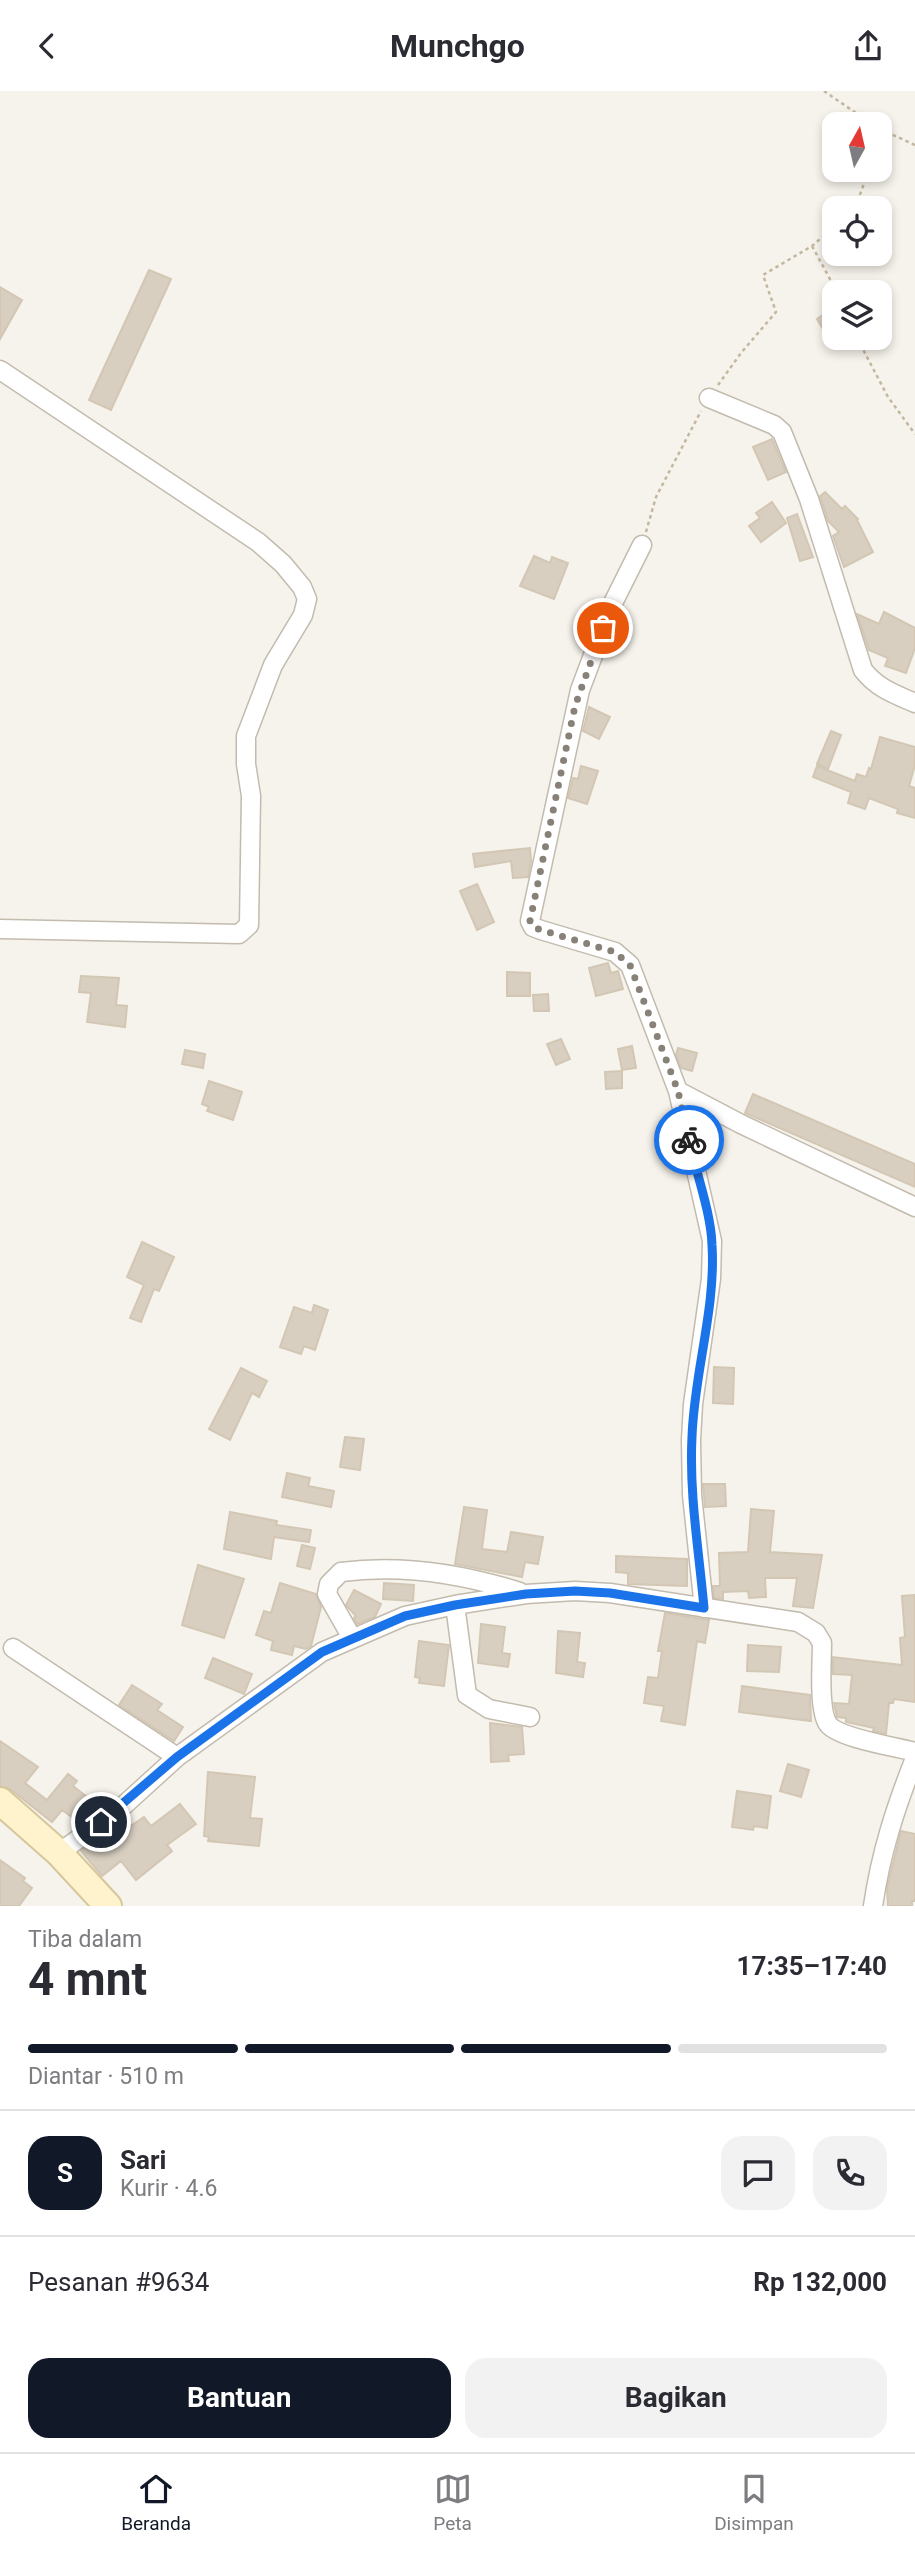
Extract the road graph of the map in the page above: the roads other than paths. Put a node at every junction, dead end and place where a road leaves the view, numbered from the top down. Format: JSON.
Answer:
{"nodes":[{"id":1,"x":0,"y":370,"type":"edge"},
{"id":2,"x":709,"y":398,"type":"dead end"},
{"id":3,"x":642,"y":545,"type":"dead end"},
{"id":4,"x":915,"y":703,"type":"edge"},
{"id":5,"x":0,"y":929,"type":"edge"},
{"id":6,"x":678,"y":1091,"type":"junction"},
{"id":7,"x":915,"y":1207,"type":"edge"},
{"id":8,"x":526,"y":1594,"type":"junction"},
{"id":9,"x":455,"y":1605,"type":"junction"},
{"id":10,"x":704,"y":1608,"type":"junction"},
{"id":11,"x":352,"y":1638,"type":"junction"},
{"id":12,"x":13,"y":1648,"type":"dead end"},
{"id":13,"x":530,"y":1717,"type":"dead end"},
{"id":14,"x":915,"y":1752,"type":"edge"},
{"id":15,"x":177,"y":1757,"type":"junction"},
{"id":16,"x":915,"y":1758,"type":"edge"},
{"id":17,"x":3,"y":1811,"type":"edge"},
{"id":18,"x":58,"y":1853,"type":"junction"},
{"id":19,"x":108,"y":1906,"type":"edge"},
{"id":20,"x":873,"y":1906,"type":"edge"}],
"edges":[{"from":1,"to":5,"type":"street"},
{"from":2,"to":4,"type":"street"},
{"from":3,"to":6,"type":"street"},
{"from":6,"to":7,"type":"street"},
{"from":6,"to":10,"type":"street"},
{"from":8,"to":9,"type":"street"},
{"from":8,"to":10,"type":"street"},
{"from":8,"to":11,"type":"street"},
{"from":9,"to":11,"type":"street"},
{"from":9,"to":13,"type":"street"},
{"from":10,"to":14,"type":"street"},
{"from":11,"to":15,"type":"street"},
{"from":12,"to":15,"type":"street"},
{"from":15,"to":18,"type":"street"},
{"from":16,"to":20,"type":"street"},
{"from":17,"to":18,"type":"street"},
{"from":18,"to":19,"type":"street"}]}
